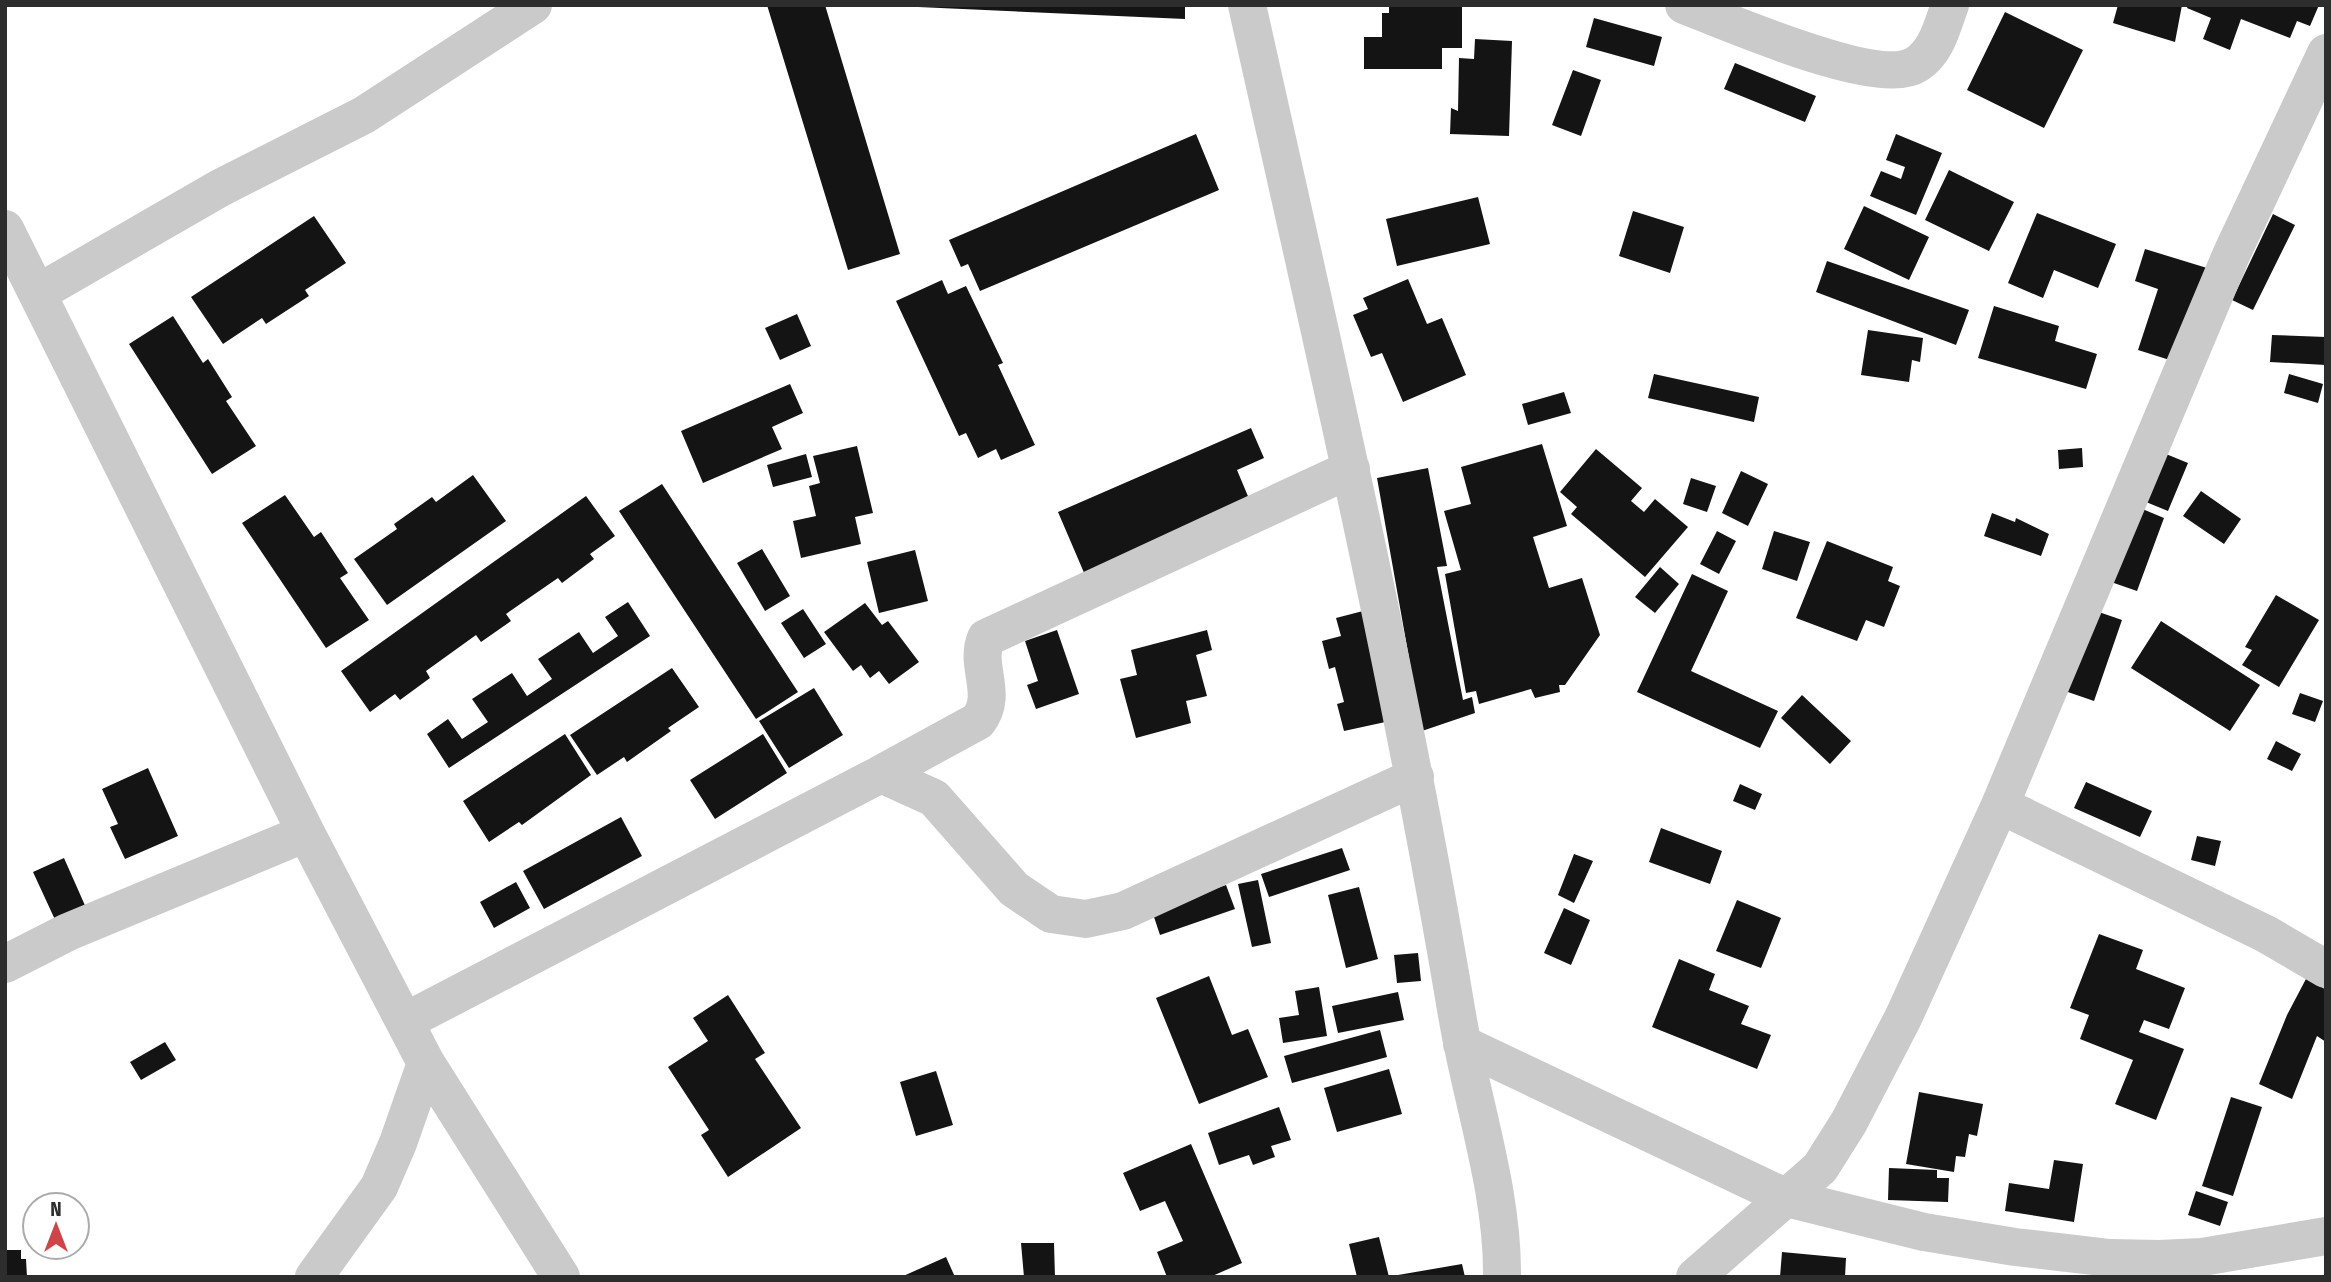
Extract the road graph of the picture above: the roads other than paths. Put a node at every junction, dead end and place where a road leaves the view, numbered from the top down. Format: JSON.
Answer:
{"nodes":[{"id":1,"x":533,"y":5,"type":"edge"},
{"id":2,"x":1247,"y":5,"type":"edge"},
{"id":3,"x":1684,"y":5,"type":"edge"},
{"id":4,"x":1950,"y":5,"type":"edge"},
{"id":5,"x":2326,"y":53,"type":"edge"},
{"id":6,"x":5,"y":229,"type":"edge"},
{"id":7,"x":38,"y":293,"type":"junction"},
{"id":8,"x":1351,"y":469,"type":"junction"},
{"id":9,"x":881,"y":774,"type":"junction"},
{"id":10,"x":1416,"y":777,"type":"junction"},
{"id":11,"x":2000,"y":806,"type":"junction"},
{"id":12,"x":306,"y":833,"type":"junction"},
{"id":13,"x":5,"y":964,"type":"edge"},
{"id":14,"x":2326,"y":969,"type":"edge"},
{"id":15,"x":406,"y":1021,"type":"junction"},
{"id":16,"x":1462,"y":1044,"type":"junction"},
{"id":17,"x":426,"y":1063,"type":"junction"},
{"id":18,"x":1787,"y":1198,"type":"junction"},
{"id":19,"x":2326,"y":1236,"type":"edge"},
{"id":20,"x":314,"y":1277,"type":"edge"},
{"id":21,"x":561,"y":1277,"type":"edge"},
{"id":22,"x":1502,"y":1277,"type":"edge"},
{"id":23,"x":1695,"y":1277,"type":"edge"}],
"edges":[{"from":1,"to":7,"type":"street"},
{"from":2,"to":8,"type":"street"},
{"from":3,"to":4,"type":"street"},
{"from":5,"to":11,"type":"street"},
{"from":6,"to":7,"type":"street"},
{"from":7,"to":12,"type":"street"},
{"from":8,"to":9,"type":"street"},
{"from":8,"to":10,"type":"street"},
{"from":9,"to":10,"type":"street"},
{"from":9,"to":15,"type":"street"},
{"from":10,"to":16,"type":"street"},
{"from":11,"to":14,"type":"street"},
{"from":11,"to":18,"type":"street"},
{"from":12,"to":13,"type":"street"},
{"from":12,"to":15,"type":"street"},
{"from":15,"to":17,"type":"street"},
{"from":16,"to":18,"type":"street"},
{"from":16,"to":22,"type":"street"},
{"from":17,"to":20,"type":"street"},
{"from":17,"to":21,"type":"street"},
{"from":18,"to":19,"type":"street"},
{"from":18,"to":23,"type":"street"}]}
